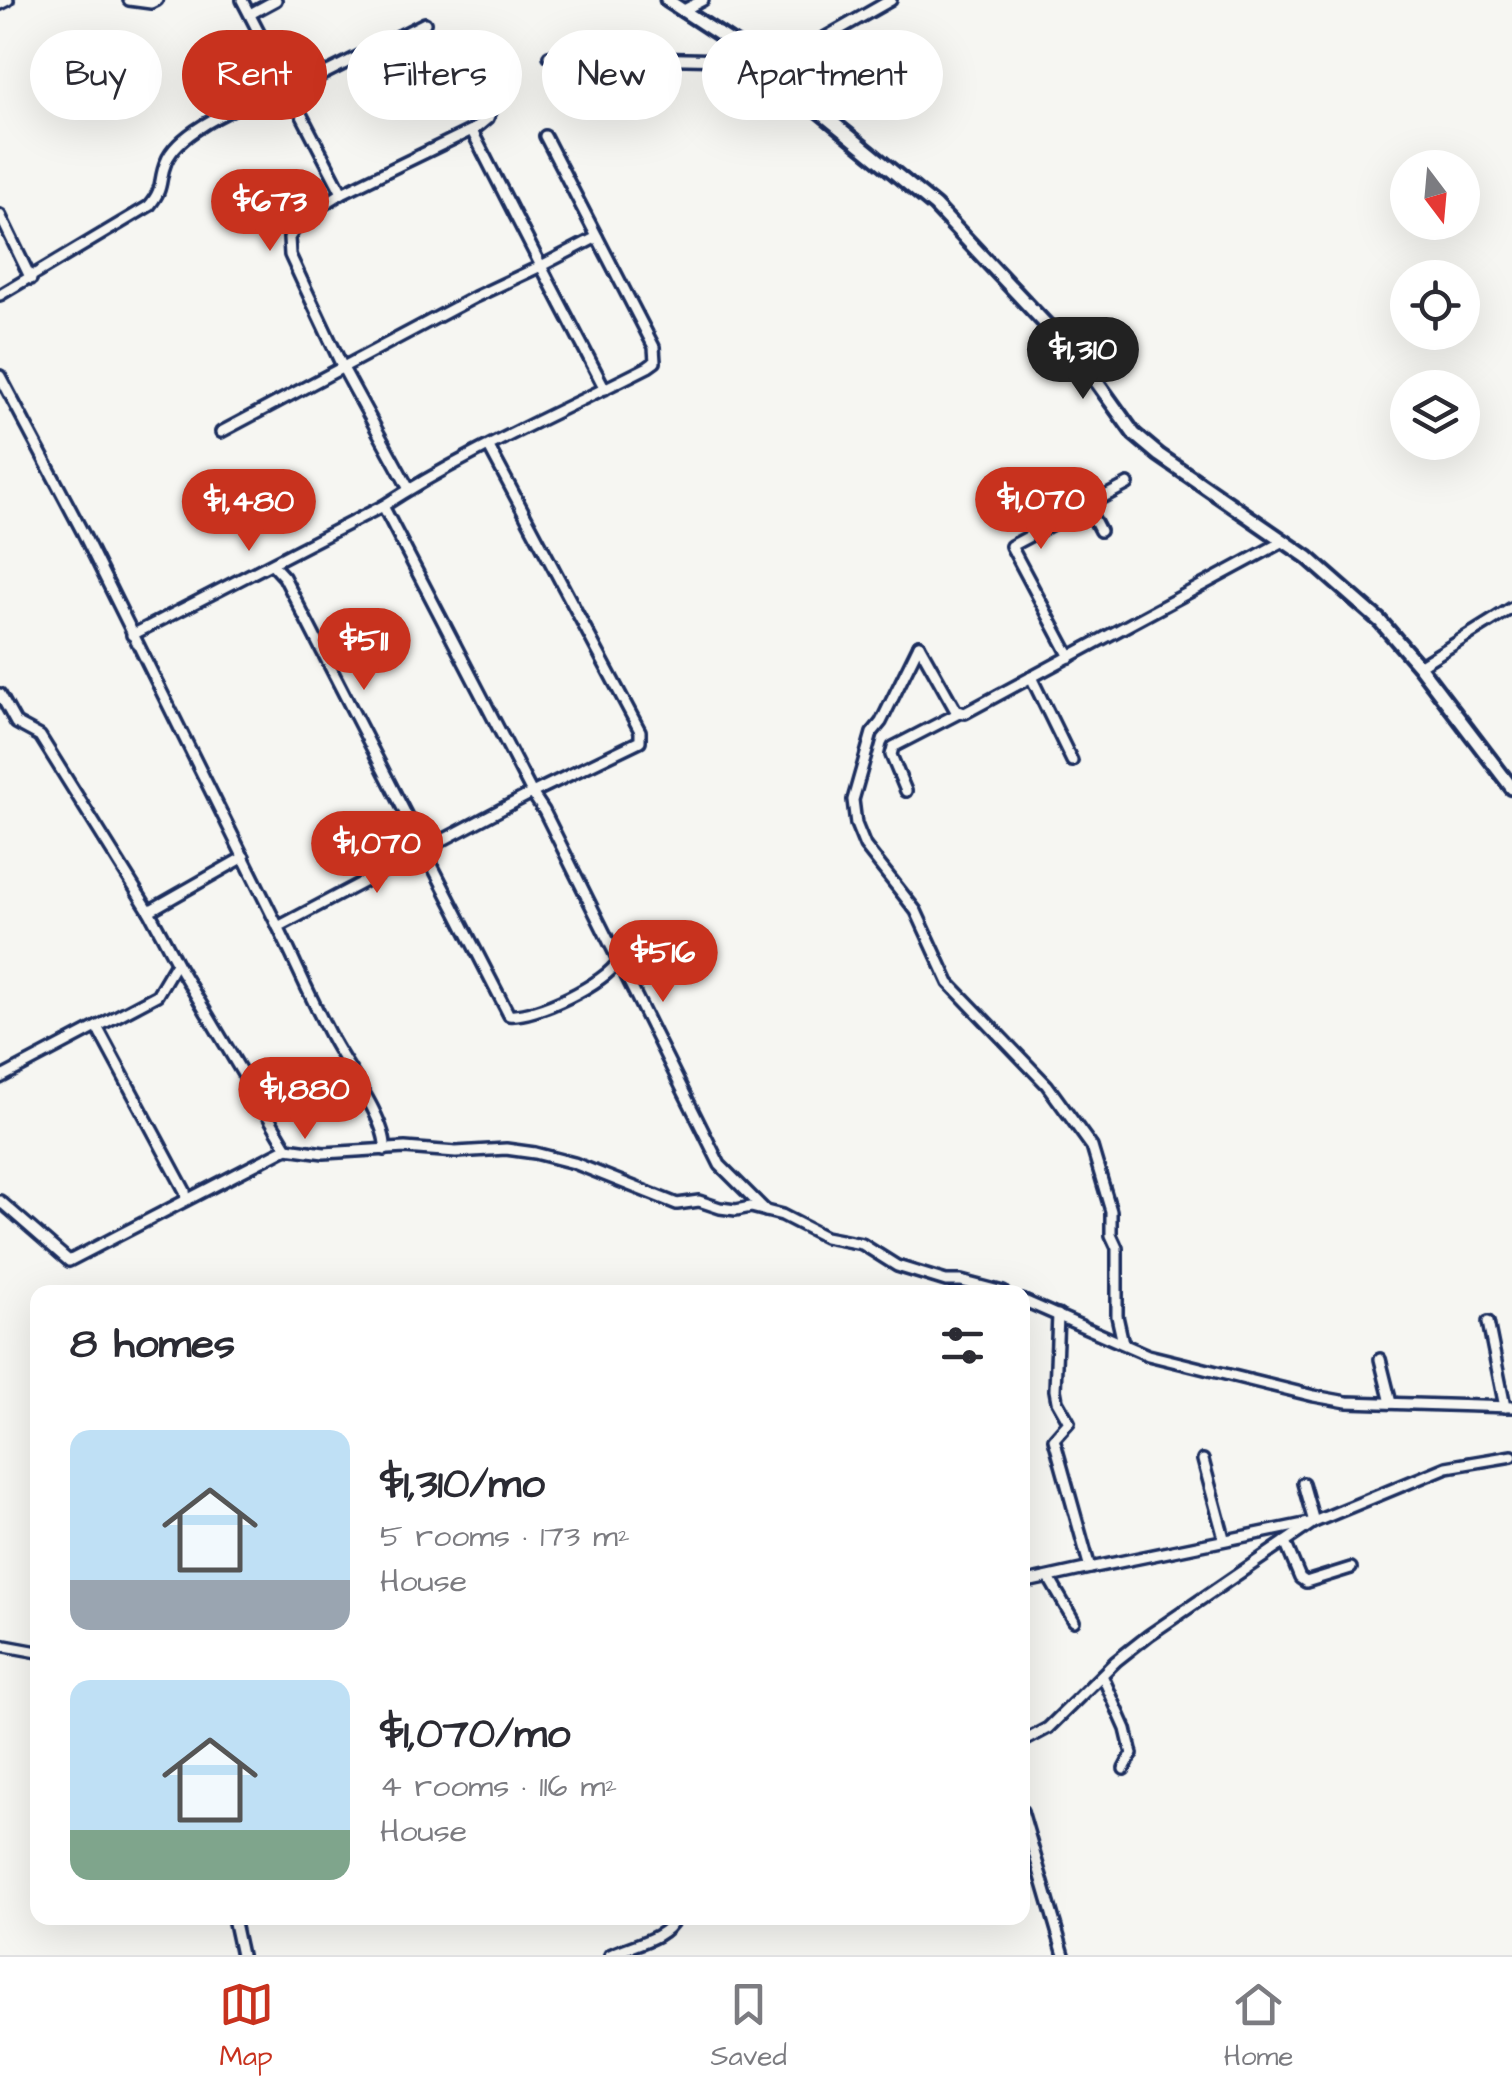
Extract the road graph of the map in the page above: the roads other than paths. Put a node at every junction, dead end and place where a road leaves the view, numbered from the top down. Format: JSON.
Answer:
{"nodes":[{"id":1,"x":8,"y":0,"type":"edge"},
{"id":2,"x":128,"y":0,"type":"edge"},
{"id":3,"x":157,"y":0,"type":"edge"},
{"id":4,"x":242,"y":0,"type":"edge"},
{"id":5,"x":276,"y":0,"type":"edge"},
{"id":6,"x":667,"y":0,"type":"edge"},
{"id":7,"x":703,"y":0,"type":"edge"},
{"id":8,"x":891,"y":0,"type":"edge"},
{"id":9,"x":0,"y":4,"type":"edge"},
{"id":10,"x":682,"y":11,"type":"junction"},
{"id":11,"x":250,"y":14,"type":"junction"},
{"id":12,"x":425,"y":24,"type":"dead end"},
{"id":13,"x":258,"y":30,"type":"edge"},
{"id":14,"x":712,"y":30,"type":"edge"},
{"id":15,"x":838,"y":30,"type":"edge"},
{"id":16,"x":327,"y":73,"type":"edge"},
{"id":17,"x":214,"y":120,"type":"edge"},
{"id":18,"x":305,"y":120,"type":"edge"},
{"id":19,"x":486,"y":120,"type":"edge"},
{"id":20,"x":830,"y":120,"type":"edge"},
{"id":21,"x":472,"y":131,"type":"junction"},
{"id":22,"x":545,"y":136,"type":"dead end"},
{"id":23,"x":342,"y":193,"type":"junction"},
{"id":24,"x":0,"y":215,"type":"edge"},
{"id":25,"x":597,"y":237,"type":"junction"},
{"id":26,"x":542,"y":266,"type":"junction"},
{"id":27,"x":30,"y":279,"type":"junction"},
{"id":28,"x":0,"y":295,"type":"edge"},
{"id":29,"x":343,"y":368,"type":"junction"},
{"id":30,"x":0,"y":376,"type":"edge"},
{"id":31,"x":605,"y":389,"type":"junction"},
{"id":32,"x":221,"y":432,"type":"dead end"},
{"id":33,"x":489,"y":446,"type":"junction"},
{"id":34,"x":1128,"y":484,"type":"dead end"},
{"id":35,"x":409,"y":490,"type":"junction"},
{"id":36,"x":383,"y":506,"type":"junction"},
{"id":37,"x":1087,"y":506,"type":"junction"},
{"id":38,"x":1100,"y":531,"type":"dead end"},
{"id":39,"x":1284,"y":541,"type":"junction"},
{"id":40,"x":272,"y":564,"type":"junction"},
{"id":41,"x":1512,"y":608,"type":"edge"},
{"id":42,"x":132,"y":635,"type":"junction"},
{"id":43,"x":1070,"y":657,"type":"junction"},
{"id":44,"x":1419,"y":666,"type":"junction"},
{"id":45,"x":1031,"y":677,"type":"junction"},
{"id":46,"x":0,"y":694,"type":"edge"},
{"id":47,"x":961,"y":712,"type":"junction"},
{"id":48,"x":1072,"y":762,"type":"dead end"},
{"id":49,"x":1512,"y":788,"type":"edge"},
{"id":50,"x":906,"y":791,"type":"dead end"},
{"id":51,"x":532,"y":793,"type":"junction"},
{"id":52,"x":422,"y":850,"type":"junction"},
{"id":53,"x":244,"y":857,"type":"junction"},
{"id":54,"x":150,"y":912,"type":"junction"},
{"id":55,"x":278,"y":927,"type":"junction"},
{"id":56,"x":619,"y":960,"type":"junction"},
{"id":57,"x":176,"y":963,"type":"junction"},
{"id":58,"x":97,"y":1027,"type":"junction"},
{"id":59,"x":0,"y":1078,"type":"edge"},
{"id":60,"x":287,"y":1148,"type":"junction"},
{"id":61,"x":386,"y":1150,"type":"junction"},
{"id":62,"x":186,"y":1200,"type":"junction"},
{"id":63,"x":0,"y":1201,"type":"edge"},
{"id":64,"x":766,"y":1211,"type":"junction"},
{"id":65,"x":976,"y":1285,"type":"edge"},
{"id":66,"x":1030,"y":1303,"type":"edge"},
{"id":67,"x":1058,"y":1315,"type":"junction"},
{"id":68,"x":1488,"y":1322,"type":"dead end"},
{"id":69,"x":1123,"y":1343,"type":"junction"},
{"id":70,"x":1380,"y":1360,"type":"dead end"},
{"id":71,"x":1392,"y":1403,"type":"junction"},
{"id":72,"x":1508,"y":1407,"type":"edge"},
{"id":73,"x":1512,"y":1456,"type":"edge"},
{"id":74,"x":1202,"y":1460,"type":"dead end"},
{"id":75,"x":1303,"y":1483,"type":"dead end"},
{"id":76,"x":1314,"y":1522,"type":"junction"},
{"id":77,"x":1224,"y":1538,"type":"junction"},
{"id":78,"x":1285,"y":1542,"type":"junction"},
{"id":79,"x":1090,"y":1568,"type":"junction"},
{"id":80,"x":1351,"y":1568,"type":"dead end"},
{"id":81,"x":1049,"y":1578,"type":"junction"},
{"id":82,"x":1030,"y":1582,"type":"edge"},
{"id":83,"x":1074,"y":1621,"type":"dead end"},
{"id":84,"x":0,"y":1645,"type":"edge"},
{"id":85,"x":30,"y":1651,"type":"edge"},
{"id":86,"x":1102,"y":1675,"type":"junction"},
{"id":87,"x":1030,"y":1738,"type":"edge"},
{"id":88,"x":1124,"y":1769,"type":"dead end"},
{"id":89,"x":1030,"y":1838,"type":"edge"},
{"id":90,"x":234,"y":1925,"type":"edge"},
{"id":91,"x":672,"y":1925,"type":"edge"},
{"id":92,"x":240,"y":1955,"type":"edge"},
{"id":93,"x":610,"y":1955,"type":"edge"},
{"id":94,"x":1064,"y":1955,"type":"edge"}],
"edges":[{"from":1,"to":9,"type":"street"},
{"from":2,"to":3,"type":"street"},
{"from":4,"to":11,"type":"street"},
{"from":5,"to":11,"type":"street"},
{"from":6,"to":10,"type":"street"},
{"from":7,"to":10,"type":"street"},
{"from":8,"to":15,"type":"street"},
{"from":10,"to":14,"type":"street"},
{"from":11,"to":13,"type":"street"},
{"from":12,"to":16,"type":"street"},
{"from":17,"to":27,"type":"street"},
{"from":18,"to":23,"type":"street"},
{"from":19,"to":21,"type":"street"},
{"from":20,"to":39,"type":"street"},
{"from":21,"to":23,"type":"street"},
{"from":21,"to":26,"type":"street"},
{"from":22,"to":25,"type":"street"},
{"from":23,"to":29,"type":"street"},
{"from":24,"to":27,"type":"street"},
{"from":25,"to":26,"type":"street"},
{"from":25,"to":31,"type":"street"},
{"from":26,"to":29,"type":"street"},
{"from":26,"to":31,"type":"street"},
{"from":27,"to":28,"type":"street"},
{"from":29,"to":32,"type":"street"},
{"from":29,"to":35,"type":"street"},
{"from":30,"to":42,"type":"street"},
{"from":31,"to":33,"type":"street"},
{"from":33,"to":35,"type":"street"},
{"from":33,"to":51,"type":"street"},
{"from":34,"to":37,"type":"street"},
{"from":35,"to":36,"type":"street"},
{"from":36,"to":40,"type":"street"},
{"from":36,"to":51,"type":"street"},
{"from":37,"to":38,"type":"street"},
{"from":37,"to":43,"type":"street"},
{"from":39,"to":43,"type":"street"},
{"from":39,"to":44,"type":"street"},
{"from":40,"to":42,"type":"street"},
{"from":40,"to":52,"type":"street"},
{"from":41,"to":44,"type":"street"},
{"from":42,"to":53,"type":"street"},
{"from":43,"to":45,"type":"street"},
{"from":44,"to":49,"type":"street"},
{"from":45,"to":47,"type":"street"},
{"from":45,"to":48,"type":"street"},
{"from":46,"to":54,"type":"street"},
{"from":47,"to":50,"type":"street"},
{"from":47,"to":69,"type":"street"},
{"from":51,"to":52,"type":"street"},
{"from":51,"to":56,"type":"street"},
{"from":52,"to":55,"type":"street"},
{"from":52,"to":56,"type":"street"},
{"from":53,"to":54,"type":"street"},
{"from":53,"to":55,"type":"street"},
{"from":54,"to":57,"type":"street"},
{"from":55,"to":61,"type":"street"},
{"from":56,"to":64,"type":"street"},
{"from":57,"to":58,"type":"street"},
{"from":57,"to":60,"type":"street"},
{"from":58,"to":59,"type":"street"},
{"from":58,"to":62,"type":"street"},
{"from":60,"to":61,"type":"street"},
{"from":60,"to":62,"type":"street"},
{"from":61,"to":64,"type":"street"},
{"from":62,"to":63,"type":"street"},
{"from":64,"to":65,"type":"street"},
{"from":66,"to":67,"type":"street"},
{"from":67,"to":69,"type":"street"},
{"from":67,"to":79,"type":"street"},
{"from":68,"to":72,"type":"street"},
{"from":69,"to":71,"type":"street"},
{"from":70,"to":71,"type":"street"},
{"from":71,"to":72,"type":"street"},
{"from":73,"to":76,"type":"street"},
{"from":74,"to":77,"type":"street"},
{"from":75,"to":76,"type":"street"},
{"from":76,"to":77,"type":"street"},
{"from":76,"to":78,"type":"street"},
{"from":77,"to":79,"type":"street"},
{"from":78,"to":80,"type":"street"},
{"from":78,"to":86,"type":"street"},
{"from":79,"to":81,"type":"street"},
{"from":81,"to":82,"type":"street"},
{"from":81,"to":83,"type":"street"},
{"from":84,"to":85,"type":"street"},
{"from":86,"to":87,"type":"street"},
{"from":86,"to":88,"type":"street"},
{"from":89,"to":94,"type":"street"},
{"from":90,"to":92,"type":"street"},
{"from":91,"to":93,"type":"street"}]}
